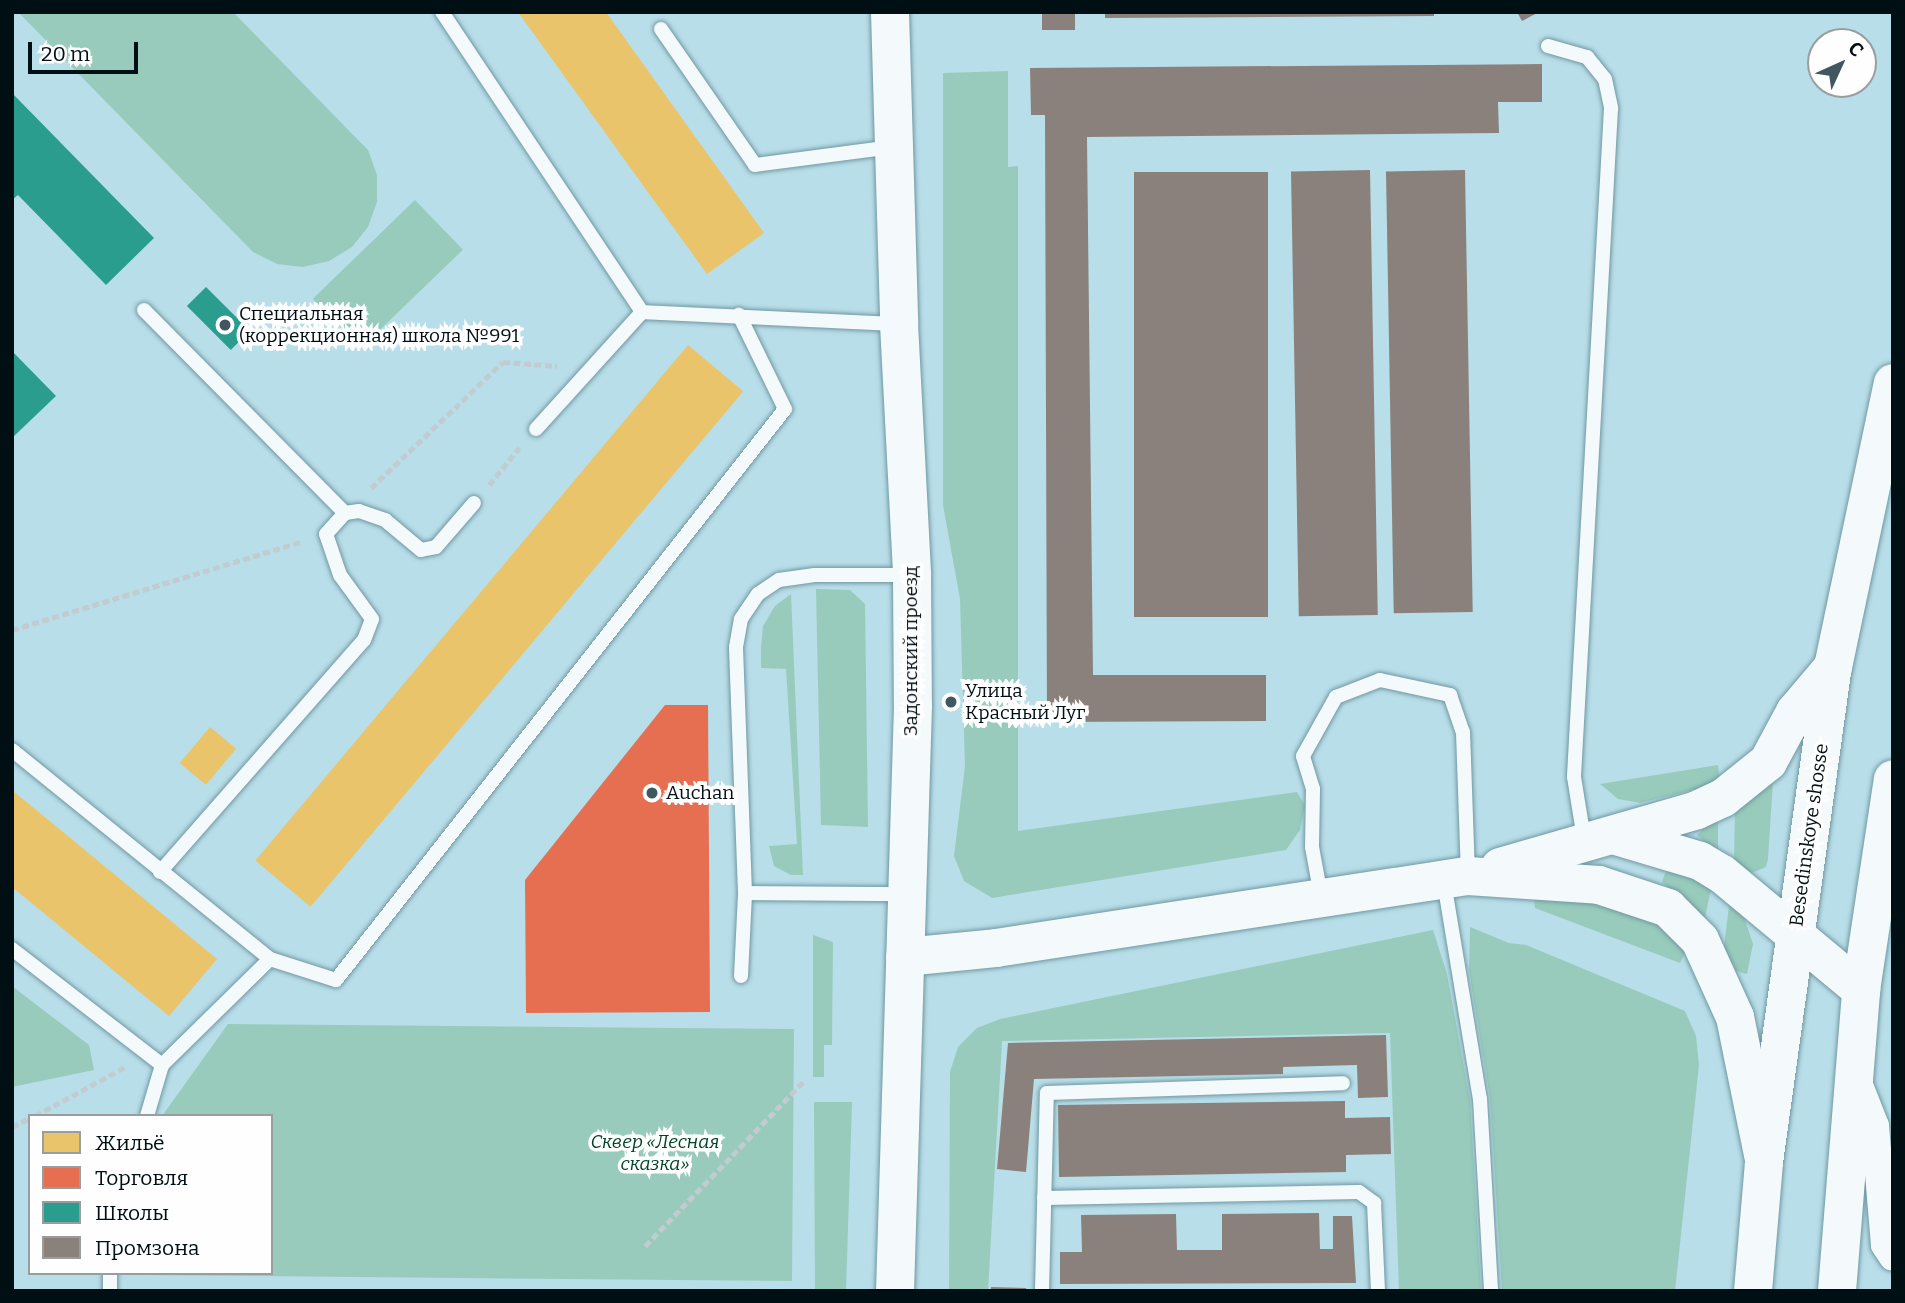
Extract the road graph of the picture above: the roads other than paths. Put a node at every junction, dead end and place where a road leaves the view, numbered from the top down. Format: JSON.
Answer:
{"nodes":[{"id":1,"x":442,"y":12,"type":"edge"},
{"id":2,"x":890,"y":12,"type":"edge"},
{"id":3,"x":661,"y":29,"type":"dead end"},
{"id":4,"x":1548,"y":46,"type":"dead end"},
{"id":5,"x":895,"y":146,"type":"junction"},
{"id":6,"x":144,"y":310,"type":"dead end"},
{"id":7,"x":642,"y":313,"type":"junction"},
{"id":8,"x":739,"y":315,"type":"junction"},
{"id":9,"x":899,"y":324,"type":"junction"},
{"id":10,"x":1893,"y":383,"type":"edge"},
{"id":11,"x":536,"y":429,"type":"road end"},
{"id":12,"x":474,"y":503,"type":"road end"},
{"id":13,"x":345,"y":513,"type":"junction"},
{"id":14,"x":912,"y":575,"type":"junction"},
{"id":15,"x":1833,"y":667,"type":"junction"},
{"id":16,"x":12,"y":750,"type":"edge"},
{"id":17,"x":1893,"y":779,"type":"edge"},
{"id":18,"x":1599,"y":839,"type":"junction"},
{"id":19,"x":160,"y":872,"type":"junction"},
{"id":20,"x":1456,"y":878,"type":"junction"},
{"id":21,"x":746,"y":893,"type":"junction"},
{"id":22,"x":907,"y":894,"type":"junction"},
{"id":23,"x":1322,"y":898,"type":"junction"},
{"id":24,"x":1794,"y":932,"type":"junction"},
{"id":25,"x":12,"y":949,"type":"edge"},
{"id":26,"x":905,"y":957,"type":"junction"},
{"id":27,"x":270,"y":959,"type":"junction"},
{"id":28,"x":741,"y":976,"type":"dead end"},
{"id":29,"x":1861,"y":990,"type":"junction"},
{"id":30,"x":162,"y":1065,"type":"junction"},
{"id":31,"x":1853,"y":1070,"type":"junction"},
{"id":32,"x":1343,"y":1083,"type":"dead end"},
{"id":33,"x":148,"y":1114,"type":"edge"},
{"id":34,"x":1764,"y":1162,"type":"junction"},
{"id":35,"x":1044,"y":1198,"type":"junction"},
{"id":36,"x":1893,"y":1257,"type":"edge"},
{"id":37,"x":894,"y":1291,"type":"edge"},
{"id":38,"x":1042,"y":1291,"type":"edge"},
{"id":39,"x":1378,"y":1291,"type":"edge"},
{"id":40,"x":1491,"y":1291,"type":"edge"},
{"id":41,"x":1753,"y":1291,"type":"edge"},
{"id":42,"x":1837,"y":1291,"type":"edge"}],
"edges":[{"from":1,"to":7,"type":"lane"},
{"from":2,"to":5,"type":"street","name":"Задонский проезд"},
{"from":3,"to":5,"type":"lane"},
{"from":4,"to":18,"type":"lane"},
{"from":5,"to":9,"type":"street","name":"Задонский проезд"},
{"from":6,"to":13,"type":"lane"},
{"from":7,"to":8,"type":"lane"},
{"from":7,"to":11,"type":"lane"},
{"from":8,"to":9,"type":"lane"},
{"from":8,"to":27,"type":"lane"},
{"from":9,"to":14,"type":"street","name":"Задонский проезд"},
{"from":10,"to":15,"type":"street","name":"Besedinskoye shosse"},
{"from":12,"to":13,"type":"lane"},
{"from":13,"to":19,"type":"lane"},
{"from":14,"to":21,"type":"lane"},
{"from":14,"to":22,"type":"street","name":"Задонский проезд"},
{"from":15,"to":18,"type":"street"},
{"from":15,"to":24,"type":"street","name":"Besedinskoye shosse"},
{"from":16,"to":19,"type":"lane"},
{"from":17,"to":29,"type":"street"},
{"from":18,"to":20,"type":"street"},
{"from":18,"to":24,"type":"street"},
{"from":19,"to":27,"type":"lane"},
{"from":20,"to":23,"type":"street"},
{"from":20,"to":23,"type":"lane"},
{"from":20,"to":34,"type":"street"},
{"from":20,"to":40,"type":"lane"},
{"from":21,"to":22,"type":"lane"},
{"from":21,"to":28,"type":"lane"},
{"from":22,"to":26,"type":"street","name":"Задонский проезд"},
{"from":23,"to":26,"type":"street"},
{"from":24,"to":29,"type":"street"},
{"from":24,"to":34,"type":"street","name":"Besedinskoye shosse"},
{"from":25,"to":30,"type":"lane"},
{"from":26,"to":37,"type":"street","name":"Задонский проезд"},
{"from":27,"to":30,"type":"lane"},
{"from":29,"to":31,"type":"street"},
{"from":30,"to":33,"type":"lane"},
{"from":31,"to":36,"type":"street"},
{"from":31,"to":42,"type":"street"},
{"from":32,"to":35,"type":"lane"},
{"from":34,"to":41,"type":"street","name":"Besedinskoye shosse"},
{"from":35,"to":38,"type":"lane"},
{"from":35,"to":39,"type":"lane"}]}
